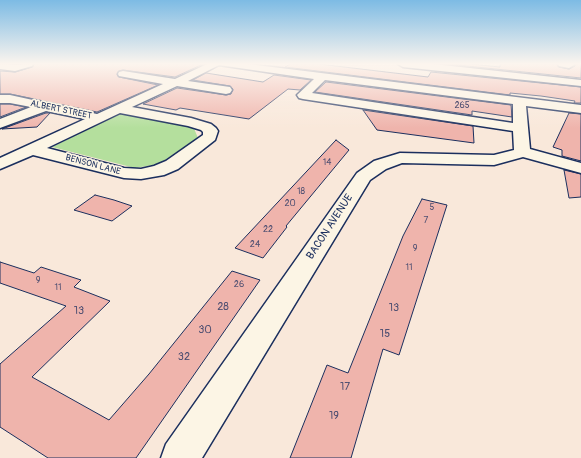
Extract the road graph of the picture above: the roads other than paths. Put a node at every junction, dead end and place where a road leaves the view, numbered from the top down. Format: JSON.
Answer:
{"nodes":[{"id":1,"x":169,"y":85,"type":"edge"},
{"id":2,"x":197,"y":85,"type":"edge"},
{"id":3,"x":313,"y":85,"type":"edge"},
{"id":4,"x":386,"y":85,"type":"edge"},
{"id":5,"x":470,"y":85,"type":"edge"},
{"id":6,"x":226,"y":90,"type":"dead end"},
{"id":7,"x":468,"y":96,"type":"junction"},
{"id":8,"x":0,"y":99,"type":"edge"},
{"id":9,"x":518,"y":102,"type":"junction"},
{"id":10,"x":44,"y":107,"type":"junction"},
{"id":11,"x":118,"y":109,"type":"junction"},
{"id":12,"x":581,"y":109,"type":"edge"},
{"id":13,"x":98,"y":118,"type":"junction"},
{"id":14,"x":0,"y":124,"type":"edge"},
{"id":15,"x":520,"y":128,"type":"junction"},
{"id":16,"x":31,"y":149,"type":"junction"},
{"id":17,"x":522,"y":152,"type":"junction"},
{"id":18,"x":0,"y":164,"type":"edge"},
{"id":19,"x":581,"y":168,"type":"edge"},
{"id":20,"x":180,"y":458,"type":"edge"}],
"edges":[{"from":1,"to":11,"type":"street"},
{"from":2,"to":6,"type":"street"},
{"from":3,"to":15,"type":"street"},
{"from":4,"to":7,"type":"street"},
{"from":5,"to":7,"type":"street"},
{"from":7,"to":9,"type":"street"},
{"from":8,"to":10,"type":"street","name":"ALBERT STREET"},
{"from":9,"to":12,"type":"street"},
{"from":9,"to":15,"type":"street"},
{"from":10,"to":13,"type":"street","name":"ALBERT STREET"},
{"from":10,"to":14,"type":"street"},
{"from":11,"to":13,"type":"street"},
{"from":11,"to":16,"type":"street","name":"BENSON LANE"},
{"from":13,"to":16,"type":"street"},
{"from":15,"to":17,"type":"street"},
{"from":16,"to":18,"type":"street"},
{"from":17,"to":19,"type":"street"},
{"from":17,"to":20,"type":"street","name":"BACON AVENUE"}]}
